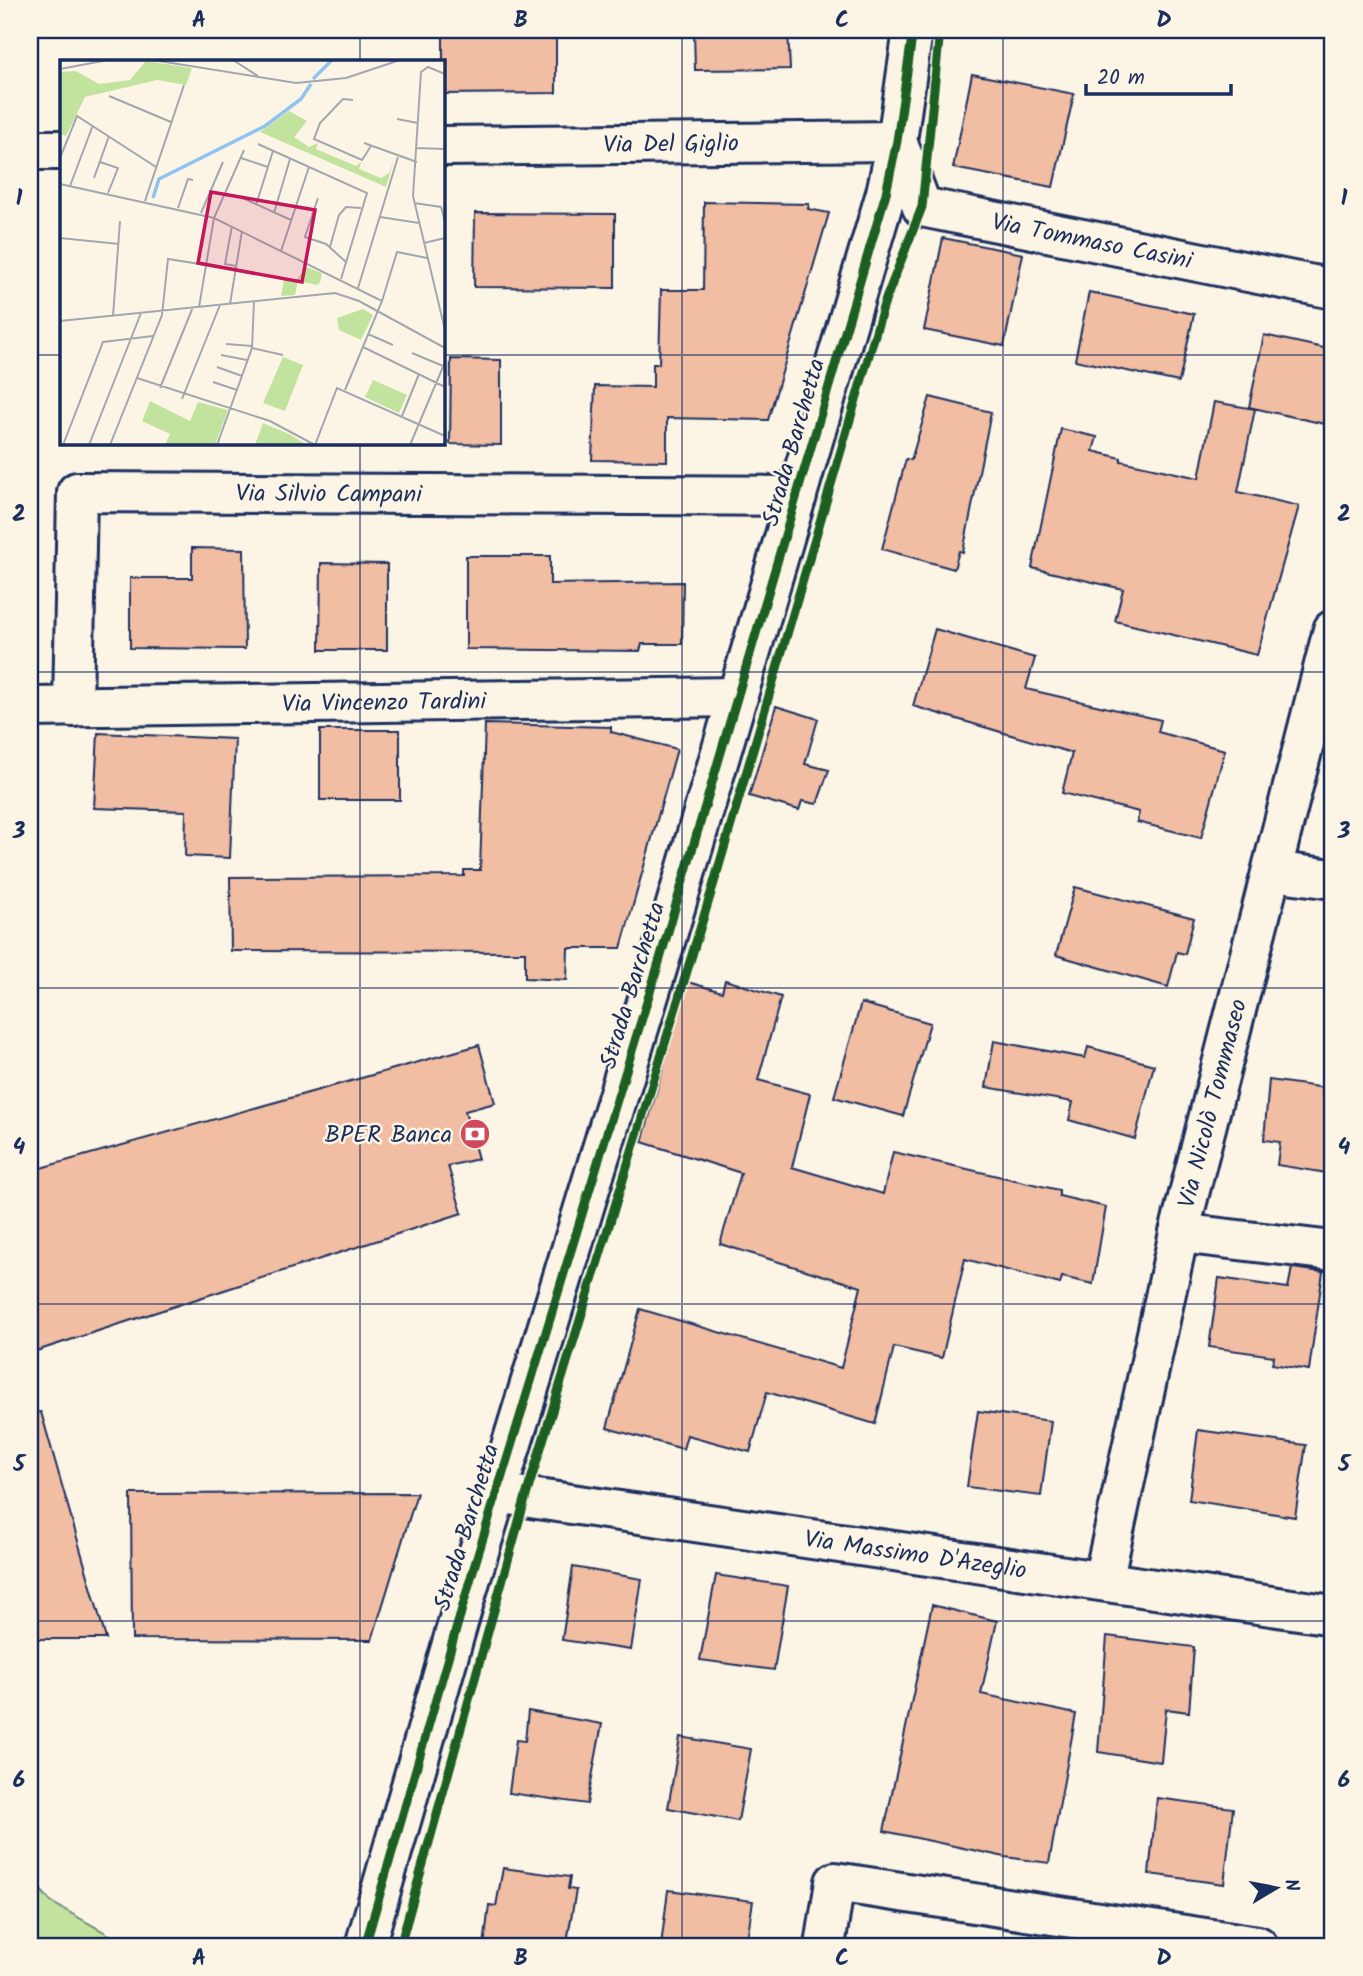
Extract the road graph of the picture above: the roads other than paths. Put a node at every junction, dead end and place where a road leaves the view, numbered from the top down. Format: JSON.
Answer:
{"nodes":[{"id":1,"x":912,"y":30,"type":"edge"},
{"id":2,"x":897,"y":141,"type":"junction"},
{"id":3,"x":444,"y":146,"type":"edge"},
{"id":4,"x":30,"y":150,"type":"edge"},
{"id":5,"x":60,"y":150,"type":"edge"},
{"id":6,"x":1333,"y":289,"type":"edge"},
{"id":7,"x":797,"y":496,"type":"junction"},
{"id":8,"x":1333,"y":630,"type":"edge"},
{"id":9,"x":738,"y":696,"type":"junction"},
{"id":10,"x":30,"y":707,"type":"edge"},
{"id":11,"x":73,"y":708,"type":"junction"},
{"id":12,"x":1272,"y":871,"type":"junction"},
{"id":13,"x":1333,"y":879,"type":"edge"},
{"id":14,"x":1179,"y":1233,"type":"junction"},
{"id":15,"x":1333,"y":1251,"type":"edge"},
{"id":16,"x":496,"y":1493,"type":"junction"},
{"id":17,"x":1103,"y":1581,"type":"junction"},
{"id":18,"x":1333,"y":1615,"type":"edge"},
{"id":19,"x":365,"y":1946,"type":"edge"},
{"id":20,"x":825,"y":1946,"type":"edge"},
{"id":21,"x":1258,"y":1946,"type":"edge"}],
"edges":[{"from":1,"to":2,"type":"street","name":"Strada Barchetta"},
{"from":2,"to":3,"type":"street","name":"Via Del Giglio"},
{"from":2,"to":6,"type":"street","name":"Via Tommaso Casini"},
{"from":2,"to":7,"type":"street","name":"Strada Barchetta"},
{"from":4,"to":5,"type":"street"},
{"from":7,"to":9,"type":"street","name":"Strada Barchetta"},
{"from":7,"to":11,"type":"street","name":"Via Silvio Campani"},
{"from":8,"to":12,"type":"street","name":"Via Nicolò Tommaseo"},
{"from":9,"to":11,"type":"street","name":"Via Vincenzo Tardini"},
{"from":9,"to":16,"type":"street","name":"Strada Barchetta"},
{"from":10,"to":11,"type":"street","name":"Via Vincenzo Tardini"},
{"from":12,"to":13,"type":"street"},
{"from":12,"to":14,"type":"street","name":"Via Nicolò Tommaseo"},
{"from":14,"to":15,"type":"street"},
{"from":14,"to":17,"type":"street","name":"Via Nicolò Tommaseo"},
{"from":16,"to":17,"type":"street","name":"Via Massimo D'Azeglio"},
{"from":16,"to":19,"type":"street","name":"Strada Barchetta"},
{"from":17,"to":18,"type":"street","name":"Via Massimo D'Azeglio"},
{"from":20,"to":21,"type":"street"}]}
